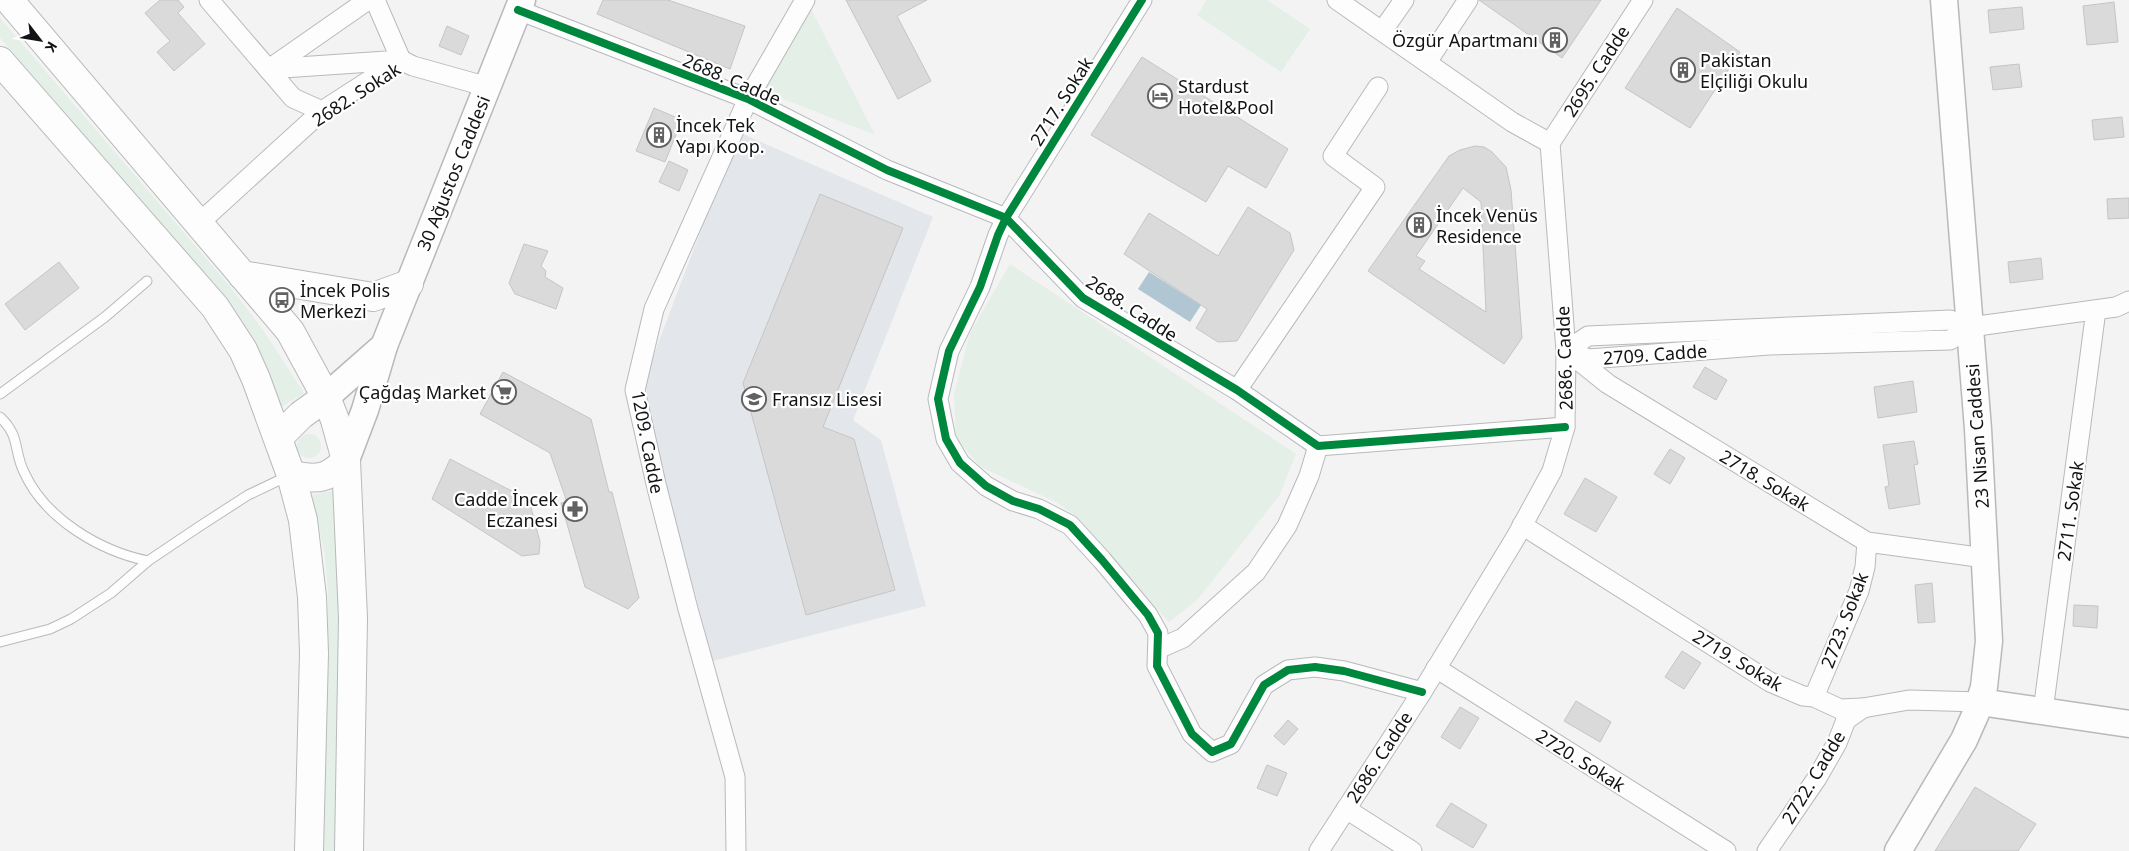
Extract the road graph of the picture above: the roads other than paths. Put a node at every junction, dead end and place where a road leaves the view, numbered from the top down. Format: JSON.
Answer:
{"nodes":[{"id":1,"x":9,"y":0,"type":"edge"},
{"id":2,"x":209,"y":0,"type":"edge"},
{"id":3,"x":368,"y":0,"type":"edge"},
{"id":4,"x":375,"y":0,"type":"edge"},
{"id":5,"x":805,"y":0,"type":"edge"},
{"id":6,"x":1142,"y":0,"type":"edge"},
{"id":7,"x":1337,"y":0,"type":"edge"},
{"id":8,"x":1404,"y":0,"type":"edge"},
{"id":9,"x":1468,"y":0,"type":"edge"},
{"id":10,"x":1643,"y":0,"type":"edge"},
{"id":11,"x":1944,"y":0,"type":"edge"},
{"id":12,"x":520,"y":5,"type":"edge"},
{"id":13,"x":1383,"y":30,"type":"junction"},
{"id":14,"x":400,"y":60,"type":"junction"},
{"id":15,"x":0,"y":61,"type":"edge"},
{"id":16,"x":1427,"y":62,"type":"junction"},
{"id":17,"x":268,"y":69,"type":"junction"},
{"id":18,"x":488,"y":87,"type":"junction"},
{"id":19,"x":1378,"y":87,"type":"dead end"},
{"id":20,"x":748,"y":99,"type":"junction"},
{"id":21,"x":322,"y":111,"type":"junction"},
{"id":22,"x":1550,"y":143,"type":"junction"},
{"id":23,"x":1006,"y":218,"type":"junction"},
{"id":24,"x":198,"y":224,"type":"junction"},
{"id":25,"x":242,"y":275,"type":"junction"},
{"id":26,"x":147,"y":281,"type":"dead end"},
{"id":27,"x":409,"y":284,"type":"junction"},
{"id":28,"x":2129,"y":301,"type":"edge"},
{"id":29,"x":2096,"y":310,"type":"junction"},
{"id":30,"x":1970,"y":327,"type":"junction"},
{"id":31,"x":384,"y":346,"type":"junction"},
{"id":32,"x":1566,"y":351,"type":"junction"},
{"id":33,"x":1237,"y":390,"type":"junction"},
{"id":34,"x":0,"y":394,"type":"edge"},
{"id":35,"x":326,"y":398,"type":"junction"},
{"id":36,"x":0,"y":417,"type":"edge"},
{"id":37,"x":1565,"y":427,"type":"junction"},
{"id":38,"x":278,"y":438,"type":"junction"},
{"id":39,"x":1318,"y":446,"type":"junction"},
{"id":40,"x":346,"y":460,"type":"junction"},
{"id":41,"x":291,"y":475,"type":"junction"},
{"id":42,"x":1522,"y":525,"type":"junction"},
{"id":43,"x":1867,"y":542,"type":"junction"},
{"id":44,"x":1984,"y":558,"type":"junction"},
{"id":45,"x":148,"y":561,"type":"junction"},
{"id":46,"x":0,"y":642,"type":"edge"},
{"id":47,"x":1158,"y":649,"type":"junction"},
{"id":48,"x":1436,"y":668,"type":"junction"},
{"id":49,"x":1422,"y":692,"type":"junction"},
{"id":50,"x":1814,"y":696,"type":"junction"},
{"id":51,"x":1980,"y":702,"type":"junction"},
{"id":52,"x":1863,"y":708,"type":"junction"},
{"id":53,"x":2044,"y":711,"type":"junction"},
{"id":54,"x":2129,"y":724,"type":"edge"},
{"id":55,"x":1346,"y":809,"type":"junction"},
{"id":56,"x":309,"y":851,"type":"edge"},
{"id":57,"x":348,"y":851,"type":"edge"},
{"id":58,"x":736,"y":851,"type":"edge"},
{"id":59,"x":1319,"y":851,"type":"edge"},
{"id":60,"x":1412,"y":851,"type":"edge"},
{"id":61,"x":1726,"y":851,"type":"edge"},
{"id":62,"x":1767,"y":851,"type":"edge"},
{"id":63,"x":1898,"y":851,"type":"edge"}],
"edges":[{"from":1,"to":24,"type":"main road"},
{"from":2,"to":17,"type":"street"},
{"from":3,"to":17,"type":"street"},
{"from":4,"to":14,"type":"street"},
{"from":5,"to":20,"type":"street","name":"1209. Cadde"},
{"from":6,"to":23,"type":"street","name":"2717. Sokak"},
{"from":7,"to":13,"type":"street"},
{"from":8,"to":13,"type":"street"},
{"from":9,"to":16,"type":"street"},
{"from":10,"to":22,"type":"street","name":"2695. Cadde"},
{"from":11,"to":30,"type":"main road","name":"23 Nisan Caddesi"},
{"from":12,"to":18,"type":"main road","name":"30 Ağustos Caddesi"},
{"from":12,"to":20,"type":"street","name":"2688. Cadde"},
{"from":13,"to":16,"type":"street"},
{"from":14,"to":17,"type":"street"},
{"from":14,"to":18,"type":"street","name":"2682. Sokak"},
{"from":14,"to":21,"type":"street","name":"2682. Sokak"},
{"from":15,"to":38,"type":"main road"},
{"from":16,"to":22,"type":"street"},
{"from":17,"to":21,"type":"street"},
{"from":18,"to":27,"type":"main road","name":"30 Ağustos Caddesi"},
{"from":19,"to":33,"type":"street"},
{"from":20,"to":23,"type":"street","name":"2688. Cadde"},
{"from":20,"to":58,"type":"street","name":"1209. Cadde"},
{"from":21,"to":24,"type":"street","name":"2682. Sokak"},
{"from":22,"to":32,"type":"street","name":"2686. Cadde"},
{"from":23,"to":33,"type":"street","name":"2688. Cadde"},
{"from":23,"to":47,"type":"street","name":"2717. Sokak"},
{"from":24,"to":25,"type":"main road"},
{"from":25,"to":27,"type":"main road"},
{"from":25,"to":35,"type":"main road"},
{"from":26,"to":34,"type":"lane"},
{"from":27,"to":31,"type":"main road","name":"30 Ağustos Caddesi"},
{"from":28,"to":29,"type":"street","name":"2709. Cadde"},
{"from":29,"to":30,"type":"street","name":"2709. Cadde"},
{"from":29,"to":53,"type":"street","name":"2711. Sokak"},
{"from":30,"to":32,"type":"street","name":"2709. Cadde"},
{"from":30,"to":44,"type":"main road","name":"23 Nisan Caddesi"},
{"from":31,"to":35,"type":"main road","name":"30 Ağustos Caddesi"},
{"from":31,"to":40,"type":"main road","name":"30 Ağustos Caddesi"},
{"from":32,"to":37,"type":"street","name":"2686. Cadde"},
{"from":32,"to":43,"type":"street","name":"2718. Sokak"},
{"from":33,"to":39,"type":"street","name":"2688. Cadde"},
{"from":35,"to":38,"type":"main road"},
{"from":35,"to":40,"type":"main road"},
{"from":36,"to":45,"type":"lane"},
{"from":37,"to":39,"type":"street"},
{"from":37,"to":42,"type":"street","name":"2686. Cadde"},
{"from":38,"to":41,"type":"main road"},
{"from":39,"to":47,"type":"street"},
{"from":40,"to":41,"type":"main road"},
{"from":40,"to":57,"type":"main road"},
{"from":41,"to":45,"type":"lane"},
{"from":41,"to":56,"type":"main road"},
{"from":42,"to":48,"type":"street","name":"2686. Cadde"},
{"from":42,"to":50,"type":"street","name":"2719. Sokak"},
{"from":43,"to":44,"type":"street","name":"2718. Sokak"},
{"from":43,"to":50,"type":"street","name":"2723. Sokak"},
{"from":44,"to":51,"type":"main road","name":"23 Nisan Caddesi"},
{"from":45,"to":46,"type":"lane"},
{"from":47,"to":49,"type":"street","name":"2717. Sokak"},
{"from":48,"to":49,"type":"street","name":"2686. Cadde"},
{"from":48,"to":61,"type":"street","name":"2720. Sokak"},
{"from":49,"to":55,"type":"street","name":"2686. Cadde"},
{"from":50,"to":52,"type":"street","name":"2719. Sokak"},
{"from":51,"to":52,"type":"street","name":"2719. Sokak"},
{"from":51,"to":53,"type":"main road"},
{"from":51,"to":63,"type":"main road","name":"23 Nisan Caddesi"},
{"from":52,"to":62,"type":"street","name":"2722. Cadde"},
{"from":53,"to":54,"type":"main road"},
{"from":55,"to":59,"type":"street","name":"2686. Cadde"},
{"from":55,"to":60,"type":"street"}]}
